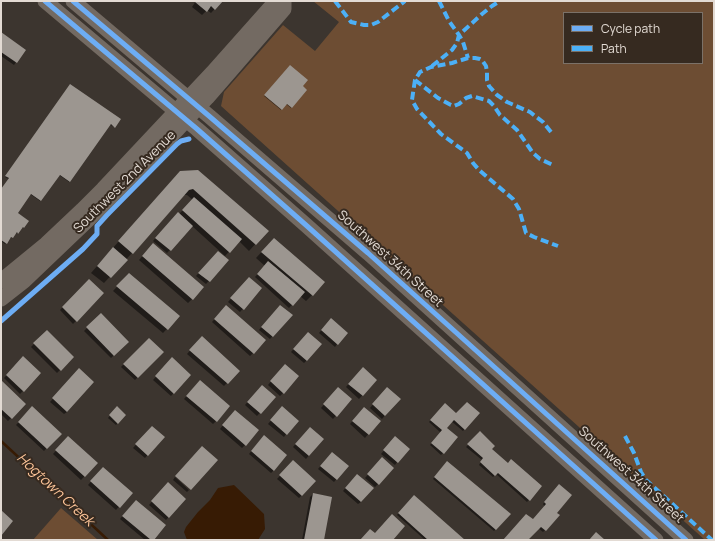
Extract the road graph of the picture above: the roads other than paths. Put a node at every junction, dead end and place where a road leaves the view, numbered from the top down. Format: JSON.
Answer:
{"nodes":[{"id":1,"x":45,"y":1,"type":"edge"},
{"id":2,"x":73,"y":1,"type":"edge"},
{"id":3,"x":276,"y":1,"type":"edge"},
{"id":4,"x":284,"y":1,"type":"edge"},
{"id":5,"x":193,"y":103,"type":"junction"},
{"id":6,"x":181,"y":116,"type":"junction"},
{"id":7,"x":1,"y":281,"type":"edge"},
{"id":8,"x":1,"y":299,"type":"edge"},
{"id":9,"x":656,"y":540,"type":"edge"},
{"id":10,"x":686,"y":540,"type":"edge"}],
"edges":[{"from":1,"to":6,"type":"main road"},
{"from":2,"to":5,"type":"main road","name":"Southwest 34th Street"},
{"from":3,"to":5,"type":"main road","name":"Southwest 2nd Avenue"},
{"from":4,"to":5,"type":"main road","name":"Southwest 2nd Avenue"},
{"from":5,"to":6,"type":"main road","name":"Southwest 2nd Avenue"},
{"from":5,"to":10,"type":"main road","name":"Southwest 34th Street"},
{"from":6,"to":7,"type":"main road","name":"Southwest 2nd Avenue"},
{"from":6,"to":8,"type":"main road","name":"Southwest 2nd Avenue"},
{"from":6,"to":9,"type":"main road"}]}
